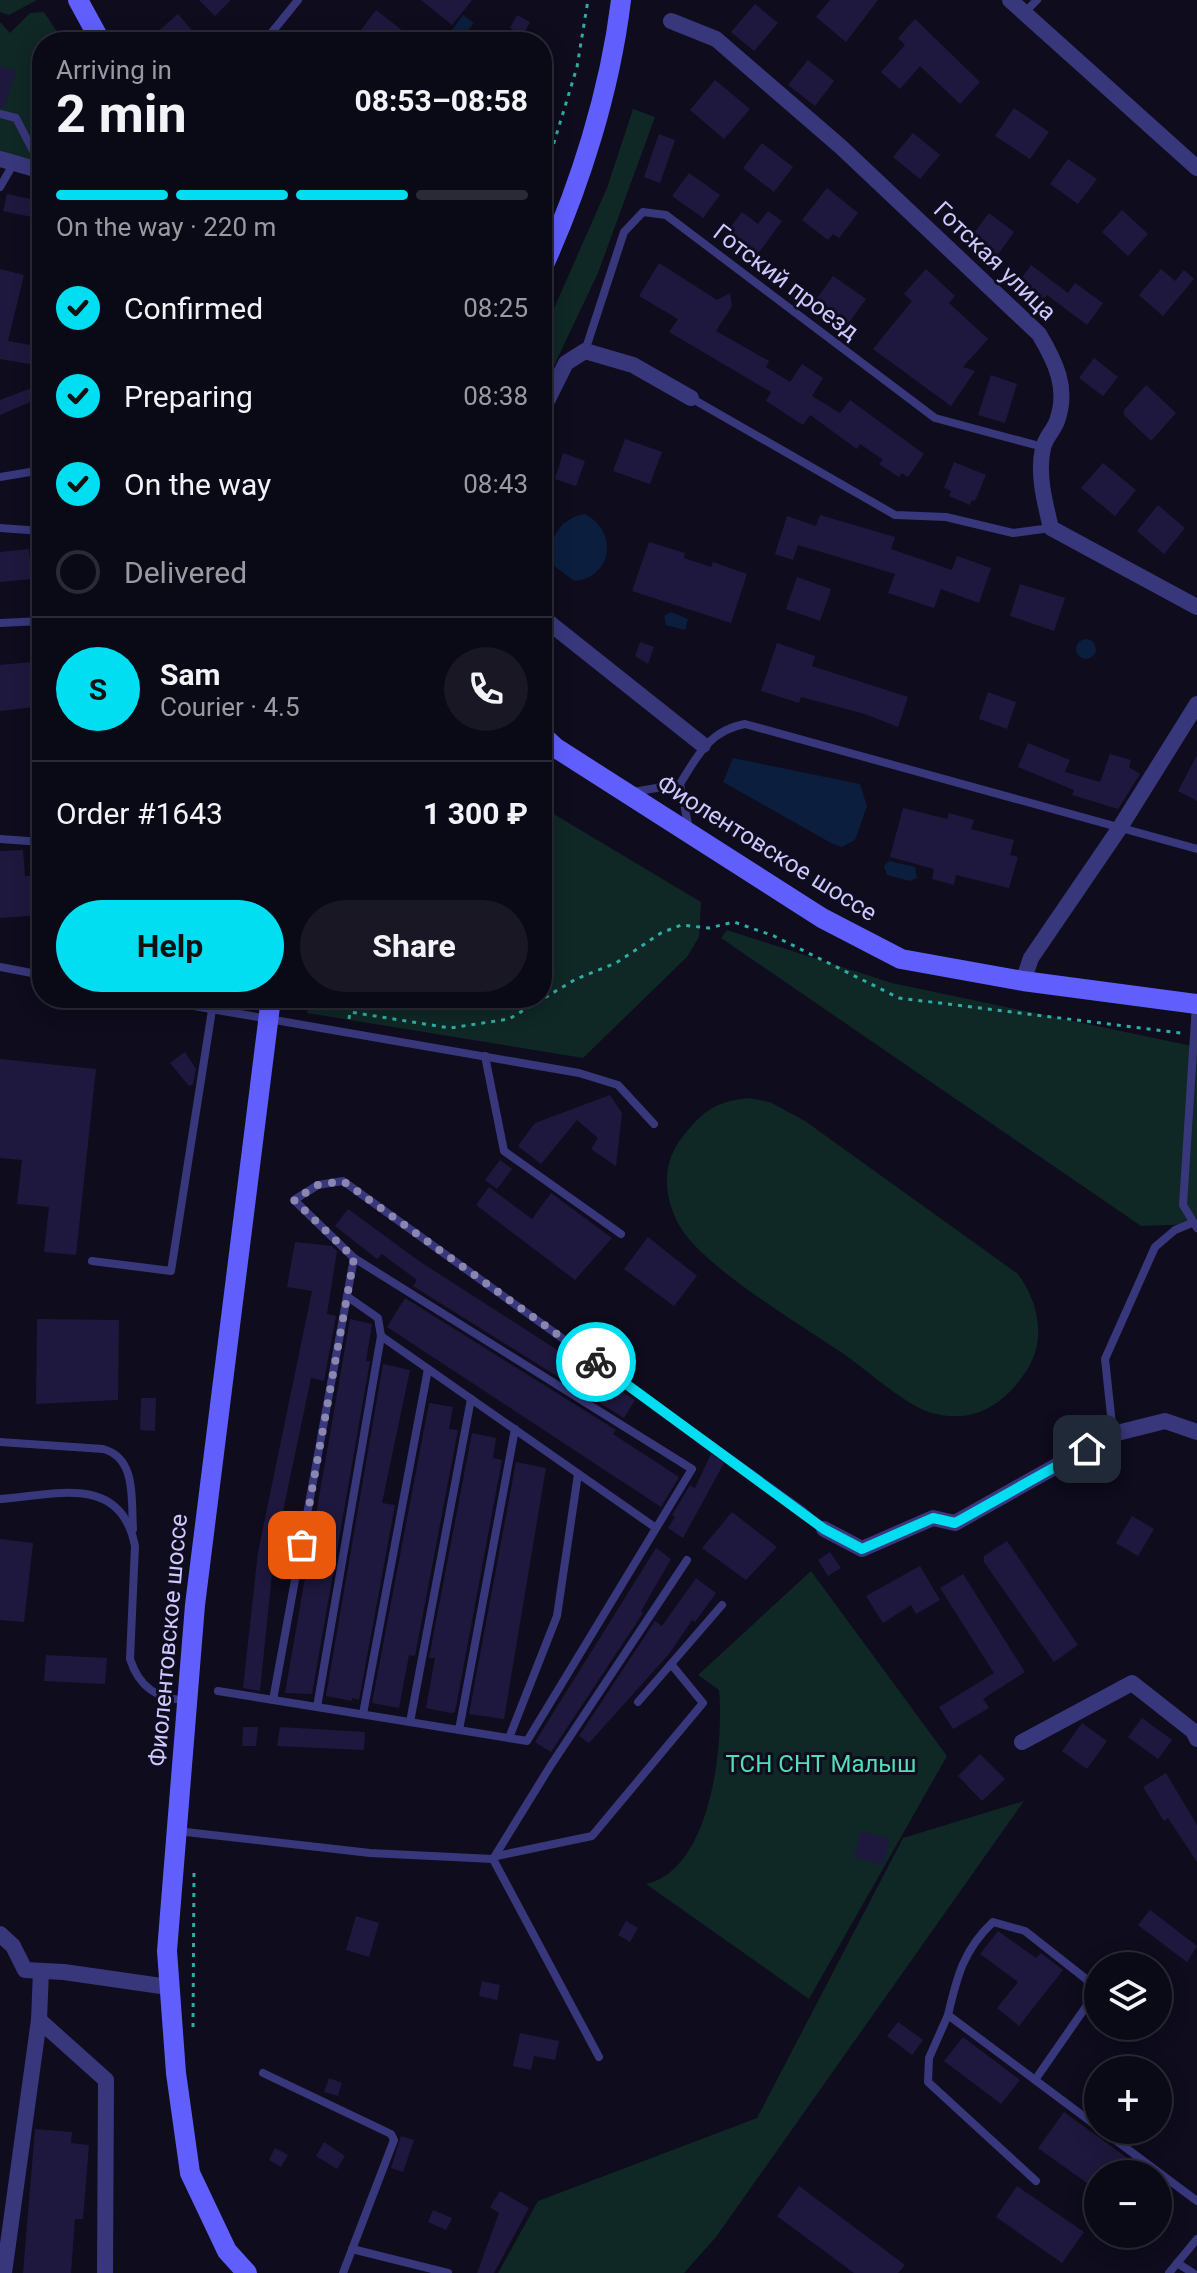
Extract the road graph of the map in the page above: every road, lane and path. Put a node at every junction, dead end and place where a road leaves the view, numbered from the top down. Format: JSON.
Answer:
{"nodes":[{"id":1,"x":78,"y":0,"type":"edge"},
{"id":2,"x":298,"y":0,"type":"edge"},
{"id":3,"x":588,"y":0,"type":"edge"},
{"id":4,"x":621,"y":0,"type":"edge"},
{"id":5,"x":1010,"y":0,"type":"edge"},
{"id":6,"x":1037,"y":0,"type":"edge"},
{"id":7,"x":1024,"y":13,"type":"junction"},
{"id":8,"x":671,"y":21,"type":"dead end"},
{"id":9,"x":96,"y":32,"type":"edge"},
{"id":10,"x":272,"y":32,"type":"edge"},
{"id":11,"x":0,"y":114,"type":"edge"},
{"id":12,"x":552,"y":149,"type":"edge"},
{"id":13,"x":32,"y":150,"type":"edge"},
{"id":14,"x":7,"y":161,"type":"edge"},
{"id":15,"x":32,"y":167,"type":"edge"},
{"id":16,"x":1197,"y":167,"type":"edge"},
{"id":17,"x":0,"y":187,"type":"edge"},
{"id":18,"x":552,"y":241,"type":"edge"},
{"id":19,"x":585,"y":351,"type":"junction"},
{"id":20,"x":552,"y":391,"type":"edge"},
{"id":21,"x":691,"y":398,"type":"joint"},
{"id":22,"x":1043,"y":447,"type":"junction"},
{"id":23,"x":32,"y":472,"type":"edge"},
{"id":24,"x":0,"y":477,"type":"edge"},
{"id":25,"x":0,"y":528,"type":"edge"},
{"id":26,"x":1051,"y":528,"type":"junction"},
{"id":27,"x":32,"y":530,"type":"edge"},
{"id":28,"x":1197,"y":607,"type":"edge"},
{"id":29,"x":32,"y":621,"type":"edge"},
{"id":30,"x":0,"y":623,"type":"edge"},
{"id":31,"x":552,"y":625,"type":"edge"},
{"id":32,"x":1197,"y":704,"type":"edge"},
{"id":33,"x":552,"y":745,"type":"edge"},
{"id":34,"x":703,"y":745,"type":"junction"},
{"id":35,"x":680,"y":784,"type":"junction"},
{"id":36,"x":628,"y":793,"type":"junction"},
{"id":37,"x":1119,"y":829,"type":"junction"},
{"id":38,"x":690,"y":833,"type":"junction"},
{"id":39,"x":0,"y":839,"type":"edge"},
{"id":40,"x":32,"y":841,"type":"edge"},
{"id":41,"x":1197,"y":849,"type":"edge"},
{"id":42,"x":0,"y":967,"type":"edge"},
{"id":43,"x":32,"y":973,"type":"edge"},
{"id":44,"x":1023,"y":981,"type":"junction"},
{"id":45,"x":552,"y":993,"type":"edge"},
{"id":46,"x":1197,"y":1004,"type":"edge"},
{"id":47,"x":201,"y":1008,"type":"edge"},
{"id":48,"x":270,"y":1008,"type":"edge"},
{"id":49,"x":527,"y":1008,"type":"edge"},
{"id":50,"x":212,"y":1010,"type":"junction"},
{"id":51,"x":347,"y":1031,"type":"junction"},
{"id":52,"x":1192,"y":1034,"type":"junction"},
{"id":53,"x":485,"y":1056,"type":"junction"},
{"id":54,"x":654,"y":1124,"type":"dead end"},
{"id":55,"x":1195,"y":1226,"type":"edge"},
{"id":56,"x":621,"y":1234,"type":"dead end"},
{"id":57,"x":354,"y":1258,"type":"junction"},
{"id":58,"x":92,"y":1261,"type":"dead end"},
{"id":59,"x":348,"y":1297,"type":"junction"},
{"id":60,"x":381,"y":1336,"type":"junction"},
{"id":61,"x":428,"y":1369,"type":"junction"},
{"id":62,"x":471,"y":1399,"type":"junction"},
{"id":63,"x":515,"y":1429,"type":"junction"},
{"id":64,"x":1197,"y":1432,"type":"edge"},
{"id":65,"x":1113,"y":1434,"type":"junction"},
{"id":66,"x":0,"y":1442,"type":"edge"},
{"id":67,"x":578,"y":1474,"type":"junction"},
{"id":68,"x":0,"y":1499,"type":"edge"},
{"id":69,"x":656,"y":1528,"type":"junction"},
{"id":70,"x":824,"y":1529,"type":"joint"},
{"id":71,"x":135,"y":1546,"type":"junction"},
{"id":72,"x":687,"y":1560,"type":"dead end"},
{"id":73,"x":722,"y":1605,"type":"dead end"},
{"id":74,"x":671,"y":1664,"type":"junction"},
{"id":75,"x":218,"y":1691,"type":"dead end"},
{"id":76,"x":188,"y":1700,"type":"junction"},
{"id":77,"x":273,"y":1700,"type":"junction"},
{"id":78,"x":638,"y":1702,"type":"dead end"},
{"id":79,"x":317,"y":1707,"type":"junction"},
{"id":80,"x":363,"y":1714,"type":"junction"},
{"id":81,"x":410,"y":1722,"type":"junction"},
{"id":82,"x":459,"y":1730,"type":"junction"},
{"id":83,"x":509,"y":1738,"type":"junction"},
{"id":84,"x":1197,"y":1739,"type":"edge"},
{"id":85,"x":1022,"y":1742,"type":"dead end"},
{"id":86,"x":177,"y":1831,"type":"junction"},
{"id":87,"x":495,"y":1858,"type":"junction"},
{"id":88,"x":194,"y":1864,"type":"dead end"},
{"id":89,"x":0,"y":1934,"type":"edge"},
{"id":90,"x":41,"y":1971,"type":"junction"},
{"id":91,"x":168,"y":1987,"type":"junction"},
{"id":92,"x":948,"y":2015,"type":"junction"},
{"id":93,"x":39,"y":2020,"type":"junction"},
{"id":94,"x":193,"y":2038,"type":"dead end"},
{"id":95,"x":599,"y":2057,"type":"dead end"},
{"id":96,"x":263,"y":2073,"type":"dead end"},
{"id":97,"x":1035,"y":2080,"type":"junction"},
{"id":98,"x":1084,"y":2116,"type":"edge"},
{"id":99,"x":1121,"y":2144,"type":"edge"},
{"id":100,"x":1036,"y":2181,"type":"dead end"},
{"id":101,"x":1197,"y":2201,"type":"edge"},
{"id":102,"x":1197,"y":2239,"type":"edge"},
{"id":103,"x":352,"y":2249,"type":"junction"},
{"id":104,"x":227,"y":2251,"type":"junction"},
{"id":105,"x":1177,"y":2263,"type":"junction"},
{"id":106,"x":4,"y":2273,"type":"edge"},
{"id":107,"x":105,"y":2273,"type":"edge"},
{"id":108,"x":232,"y":2273,"type":"edge"},
{"id":109,"x":247,"y":2273,"type":"edge"},
{"id":110,"x":343,"y":2273,"type":"edge"},
{"id":111,"x":448,"y":2273,"type":"edge"},
{"id":112,"x":1169,"y":2273,"type":"edge"},
{"id":113,"x":1193,"y":2273,"type":"edge"}],
"edges":[{"from":1,"to":9,"type":"main road"},
{"from":2,"to":10,"type":"lane"},
{"from":3,"to":12,"type":"path"},
{"from":4,"to":18,"type":"main road"},
{"from":5,"to":7,"type":"street"},
{"from":6,"to":7,"type":"lane"},
{"from":7,"to":16,"type":"street"},
{"from":8,"to":22,"type":"street","name":"Готская улица"},
{"from":11,"to":13,"type":"lane"},
{"from":14,"to":15,"type":"street"},
{"from":14,"to":17,"type":"lane"},
{"from":19,"to":20,"type":"street"},
{"from":19,"to":21,"type":"street"},
{"from":19,"to":22,"type":"lane","name":"Готский проезд"},
{"from":21,"to":26,"type":"lane"},
{"from":22,"to":26,"type":"street","name":"Готская улица"},
{"from":23,"to":24,"type":"lane"},
{"from":25,"to":27,"type":"lane"},
{"from":26,"to":28,"type":"street"},
{"from":29,"to":30,"type":"lane"},
{"from":31,"to":34,"type":"street"},
{"from":32,"to":37,"type":"street"},
{"from":33,"to":36,"type":"main road","name":"Фиолентовское шоссе"},
{"from":34,"to":35,"type":"lane"},
{"from":34,"to":37,"type":"lane"},
{"from":35,"to":36,"type":"lane"},
{"from":35,"to":38,"type":"lane"},
{"from":36,"to":38,"type":"main road","name":"Фиолентовское шоссе"},
{"from":37,"to":41,"type":"lane"},
{"from":37,"to":44,"type":"street"},
{"from":38,"to":44,"type":"main road","name":"Фиолентовское шоссе"},
{"from":39,"to":40,"type":"lane"},
{"from":42,"to":43,"type":"lane"},
{"from":44,"to":46,"type":"main road","name":"Фиолентовское шоссе"},
{"from":45,"to":52,"type":"path"},
{"from":46,"to":52,"type":"lane"},
{"from":47,"to":50,"type":"lane"},
{"from":48,"to":50,"type":"lane"},
{"from":48,"to":51,"type":"lane"},
{"from":48,"to":76,"type":"main road","name":"Фиолентовское шоссе"},
{"from":49,"to":51,"type":"path"},
{"from":50,"to":58,"type":"lane"},
{"from":51,"to":53,"type":"lane"},
{"from":52,"to":55,"type":"lane"},
{"from":53,"to":54,"type":"lane"},
{"from":53,"to":56,"type":"lane"},
{"from":55,"to":65,"type":"lane"},
{"from":57,"to":59,"type":"lane"},
{"from":57,"to":69,"type":"lane"},
{"from":57,"to":70,"type":"lane"},
{"from":59,"to":60,"type":"lane"},
{"from":59,"to":77,"type":"lane"},
{"from":60,"to":61,"type":"lane"},
{"from":60,"to":79,"type":"lane"},
{"from":61,"to":62,"type":"lane"},
{"from":61,"to":80,"type":"lane"},
{"from":62,"to":63,"type":"lane"},
{"from":62,"to":81,"type":"lane"},
{"from":63,"to":67,"type":"lane"},
{"from":63,"to":82,"type":"lane"},
{"from":64,"to":65,"type":"street"},
{"from":65,"to":70,"type":"street"},
{"from":66,"to":71,"type":"lane"},
{"from":67,"to":69,"type":"lane"},
{"from":67,"to":83,"type":"lane"},
{"from":68,"to":71,"type":"lane"},
{"from":69,"to":83,"type":"lane"},
{"from":71,"to":76,"type":"lane"},
{"from":72,"to":87,"type":"lane"},
{"from":73,"to":74,"type":"lane"},
{"from":74,"to":78,"type":"lane"},
{"from":74,"to":87,"type":"lane"},
{"from":75,"to":77,"type":"lane"},
{"from":76,"to":86,"type":"main road","name":"Фиолентовское шоссе"},
{"from":77,"to":79,"type":"lane"},
{"from":79,"to":80,"type":"lane"},
{"from":80,"to":81,"type":"lane"},
{"from":81,"to":82,"type":"lane"},
{"from":82,"to":83,"type":"lane"},
{"from":84,"to":85,"type":"street"},
{"from":86,"to":87,"type":"lane"},
{"from":86,"to":91,"type":"main road","name":"Фиолентовское шоссе"},
{"from":87,"to":95,"type":"lane"},
{"from":88,"to":94,"type":"path"},
{"from":89,"to":90,"type":"street"},
{"from":90,"to":91,"type":"street"},
{"from":90,"to":93,"type":"street"},
{"from":91,"to":104,"type":"main road","name":"Фиолентовское шоссе"},
{"from":92,"to":97,"type":"lane"},
{"from":92,"to":97,"type":"lane"},
{"from":92,"to":100,"type":"lane"},
{"from":93,"to":106,"type":"street"},
{"from":93,"to":107,"type":"street"},
{"from":96,"to":103,"type":"lane"},
{"from":97,"to":98,"type":"lane"},
{"from":99,"to":101,"type":"lane"},
{"from":102,"to":105,"type":"lane"},
{"from":103,"to":110,"type":"lane"},
{"from":103,"to":111,"type":"lane"},
{"from":104,"to":108,"type":"main road"},
{"from":104,"to":109,"type":"main road","name":"Фиолентовское шоссе"},
{"from":105,"to":112,"type":"lane"},
{"from":105,"to":113,"type":"lane"}]}
